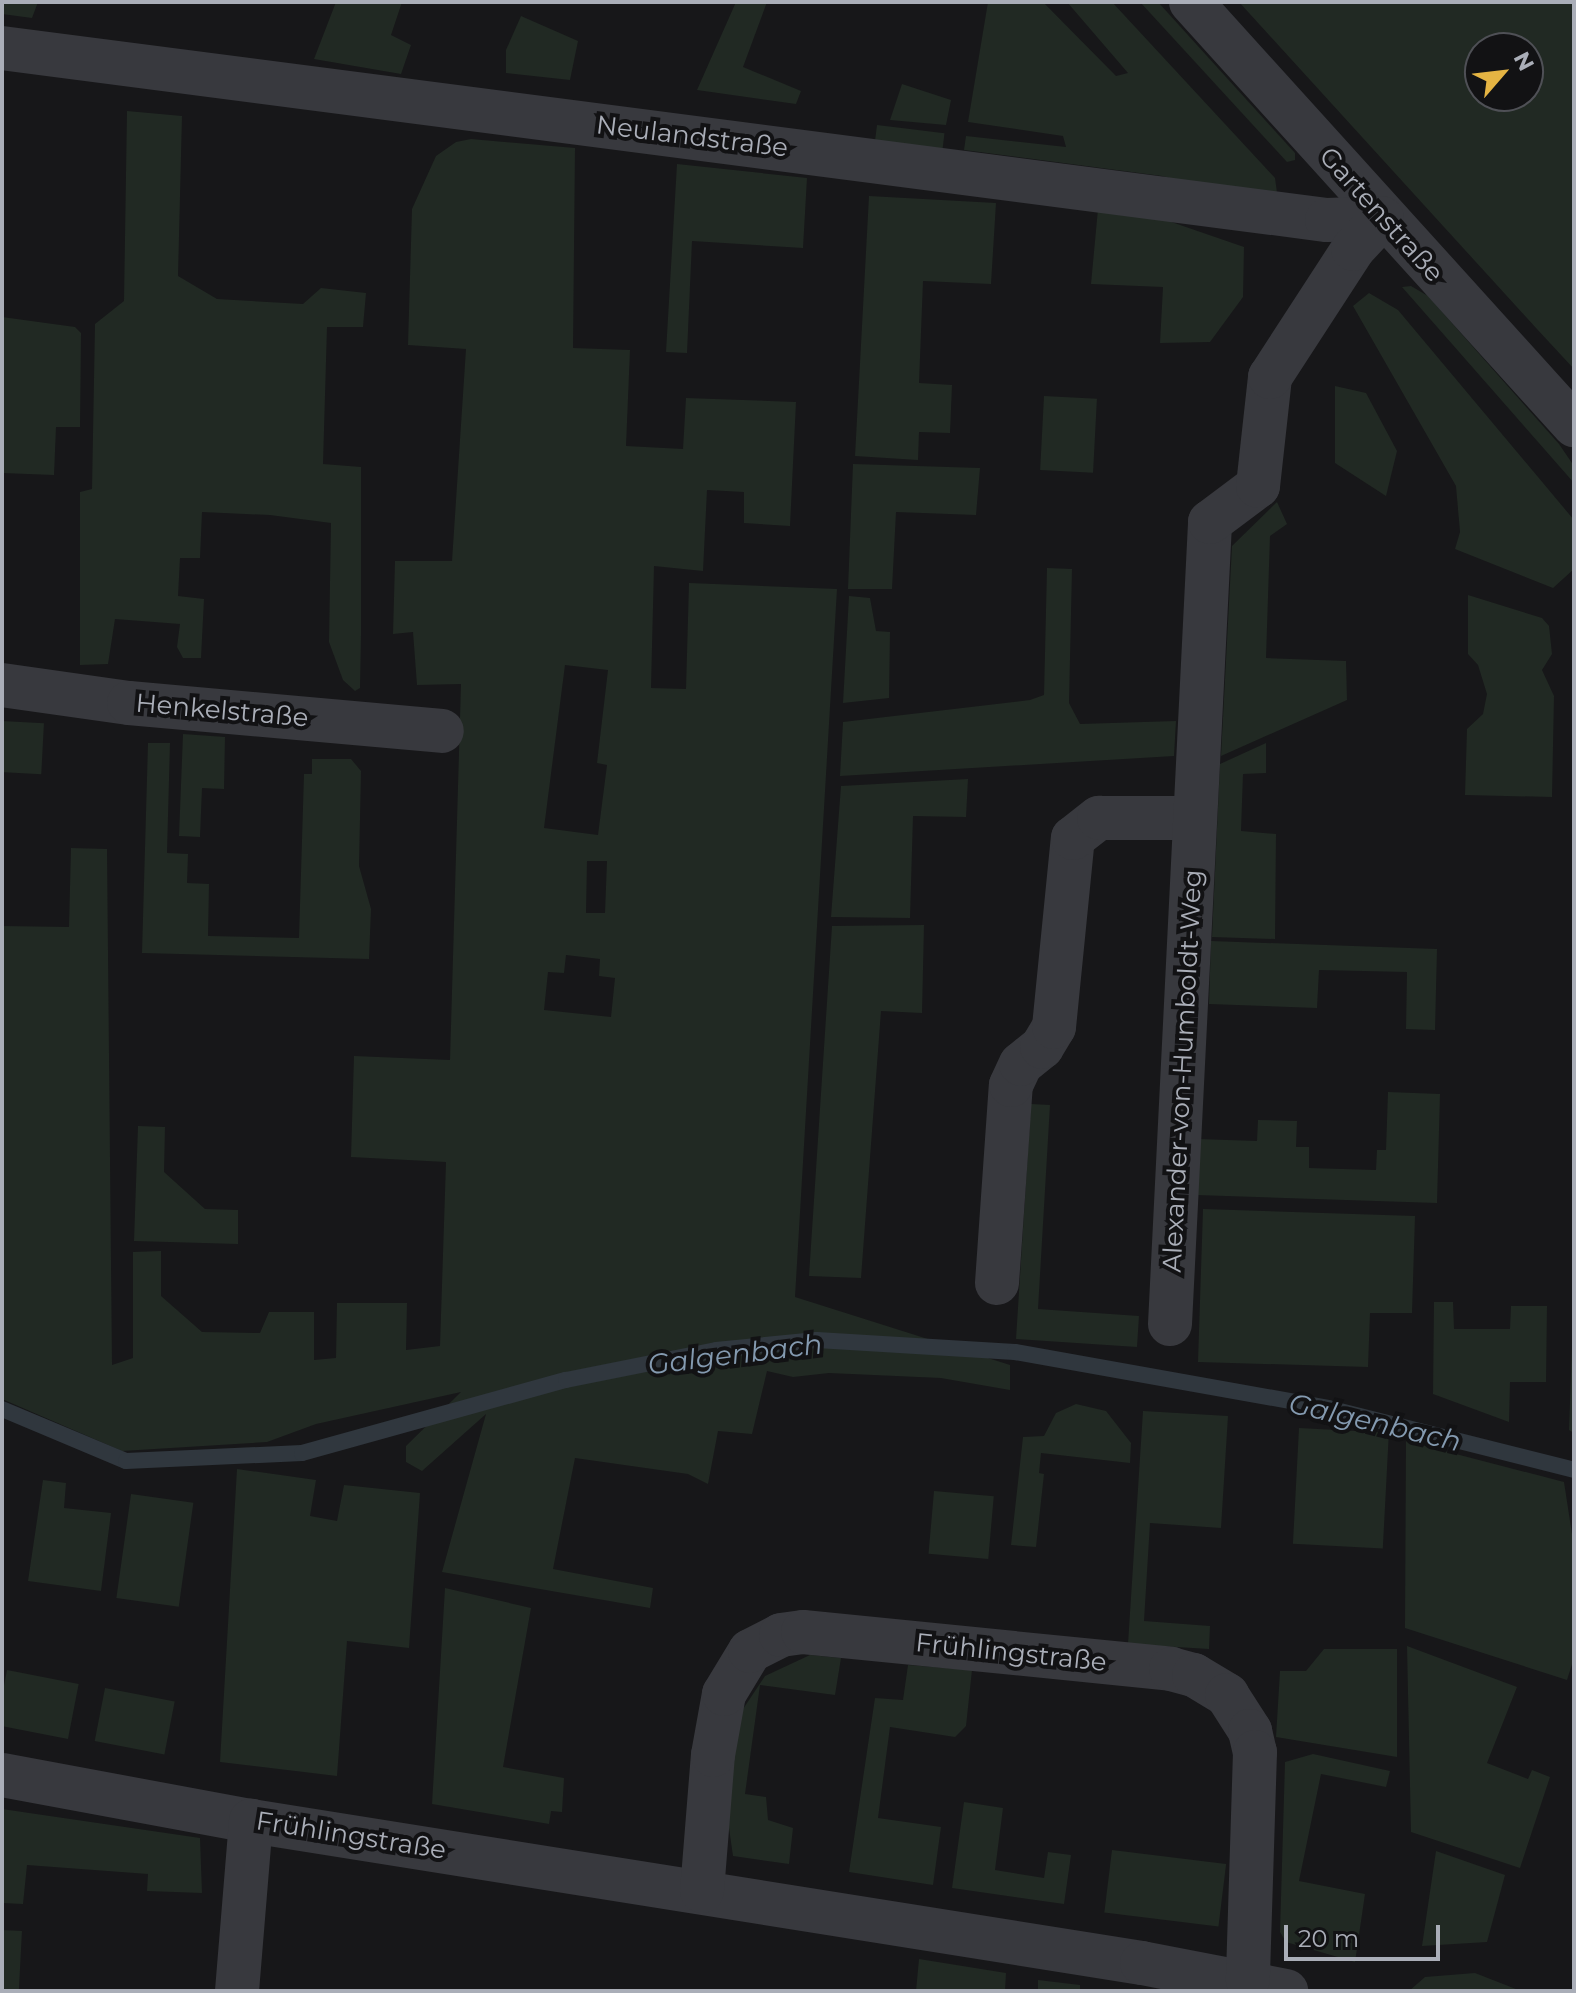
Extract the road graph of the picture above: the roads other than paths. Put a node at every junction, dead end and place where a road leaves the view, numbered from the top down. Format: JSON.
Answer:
{"nodes":[{"id":1,"x":1191,"y":2,"type":"edge"},
{"id":2,"x":2,"y":48,"type":"edge"},
{"id":3,"x":1382,"y":218,"type":"junction"},
{"id":4,"x":1574,"y":425,"type":"edge"},
{"id":5,"x":2,"y":685,"type":"edge"},
{"id":6,"x":442,"y":731,"type":"dead end"},
{"id":7,"x":1195,"y":818,"type":"junction"},
{"id":8,"x":997,"y":1283,"type":"dead end"},
{"id":9,"x":1170,"y":1324,"type":"dead end"},
{"id":10,"x":2,"y":1775,"type":"edge"},
{"id":11,"x":251,"y":1821,"type":"junction"},
{"id":12,"x":702,"y":1891,"type":"junction"},
{"id":13,"x":1267,"y":1986,"type":"edge"},
{"id":14,"x":237,"y":1991,"type":"edge"}],
"edges":[{"from":1,"to":3,"type":"street","name":"Gartenstraße"},
{"from":2,"to":3,"type":"street","name":"Neulandstraße"},
{"from":3,"to":4,"type":"street","name":"Gartenstraße"},
{"from":3,"to":7,"type":"street","name":"Alexander-von-Humboldt-Weg"},
{"from":5,"to":6,"type":"street","name":"Henkelstraße"},
{"from":7,"to":8,"type":"street"},
{"from":7,"to":9,"type":"street","name":"Alexander-von-Humboldt-Weg"},
{"from":10,"to":11,"type":"street","name":"Frühlingstraße"},
{"from":11,"to":12,"type":"street","name":"Frühlingstraße"},
{"from":11,"to":14,"type":"street"},
{"from":12,"to":13,"type":"street","name":"Frühlingstraße"},
{"from":12,"to":13,"type":"street","name":"Frühlingstraße"}]}
